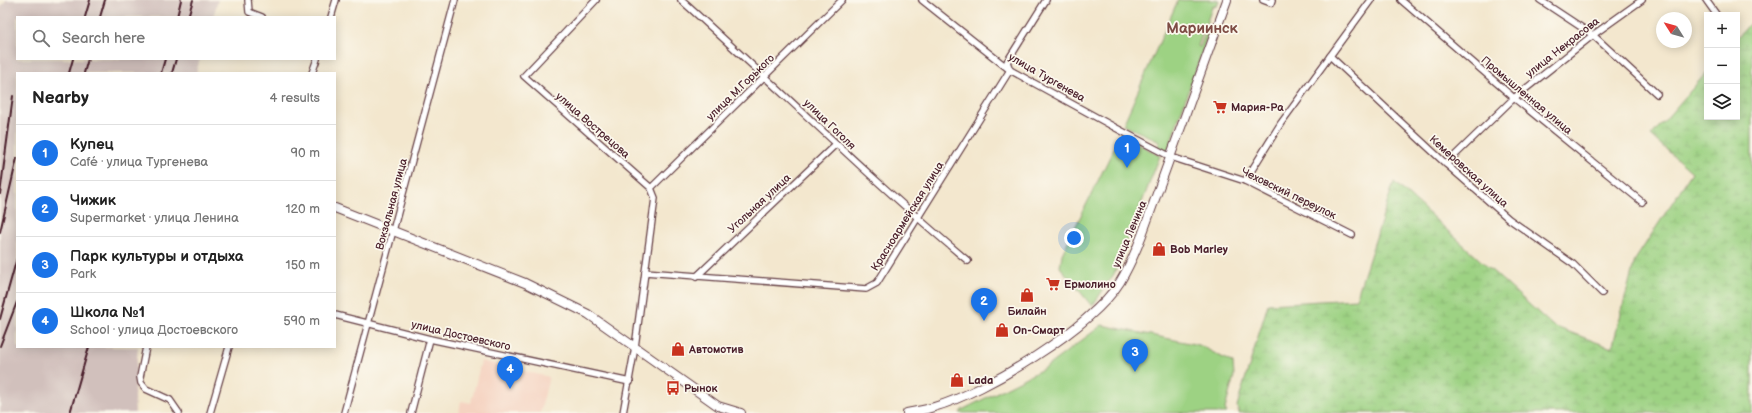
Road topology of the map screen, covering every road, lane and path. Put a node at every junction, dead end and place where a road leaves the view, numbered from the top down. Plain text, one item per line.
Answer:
1 (248, 0) edge
2 (336, 0) edge
3 (455, 0) edge
4 (596, 0) edge
5 (681, 0) edge
6 (842, 0) edge
7 (922, 0) edge
8 (1046, 0) edge
9 (1227, 0) edge
10 (1263, 0) edge
11 (1272, 0) edge
12 (1371, 0) edge
13 (1401, 0) edge
14 (1540, 0) edge
15 (1642, 0) edge
16 (1706, 0) edge
17 (1715, 12) edge
18 (259, 16) edge
19 (330, 16) edge
20 (1593, 35) junction
21 (1330, 56) junction
22 (317, 60) edge
23 (1010, 70) junction
24 (312, 72) edge
25 (765, 76) junction
26 (1657, 94) dead end
27 (1514, 98) junction
28 (836, 144) junction
29 (1171, 156) junction
30 (1446, 164) junction
31 (1245, 181) junction
32 (651, 188) junction
33 (1642, 202) dead end
34 (336, 208) edge
35 (918, 219) junction
36 (394, 232) junction
37 (1352, 235) dead end
38 (968, 261) dead end
39 (645, 272) junction
40 (696, 277) junction
41 (1602, 293) dead end
42 (336, 315) edge
43 (369, 322) junction
44 (430, 339) junction
45 (635, 347) junction
46 (146, 348) edge
47 (229, 348) edge
48 (630, 382) junction
49 (179, 413) edge
50 (210, 413) edge
51 (344, 413) edge
52 (411, 413) edge
53 (623, 413) edge
54 (741, 413) edge
55 (907, 413) edge

1 - 18 street
2 - 19 street
3 - 36 street, Вокзальная улица
4 - 32 street, улица Вострецова
5 - 25 street, улица Гоголя
6 - 25 street, улица М.Горького
7 - 23 street, улица Тургенева
8 - 23 street, Красноармейская улица
9 - 29 main road, улица Ленина
10 - 11 street
12 - 21 street
13 - 27 street, Промышленная улица
14 - 20 street
15 - 20 street, улица Некрасова
16 - 17 street
20 - 26 street
20 - 27 street, улица Некрасова
21 - 30 street, Кемеровская улица
21 - 31 street
22 - 24 street
23 - 29 street, улица Тургенева
23 - 35 street, Красноармейская улица
25 - 28 street, улица Гоголя
25 - 32 street, улица М.Горького
27 - 30 street, улица Некрасова
27 - 33 street, Промышленная улица
28 - 35 street, улица Гоголя
28 - 40 street, Угольная улица
29 - 31 street, Чеховский переулок
29 - 55 main road, улица Ленина
30 - 41 street, Кемеровская улица
31 - 37 street, Чеховский переулок
32 - 39 street
34 - 36 main road
35 - 38 street, улица Гоголя
35 - 40 street, Красноармейская улица
36 - 43 street, Вокзальная улица
36 - 45 main road
39 - 40 street, Красноармейская улица
39 - 45 street
42 - 43 street, улица Достоевского
43 - 44 street, улица Достоевского
43 - 51 street, Вокзальная улица
44 - 48 street, улица Достоевского
44 - 52 street
45 - 48 street
45 - 54 main road
46 - 49 street
47 - 50 street
48 - 53 street

